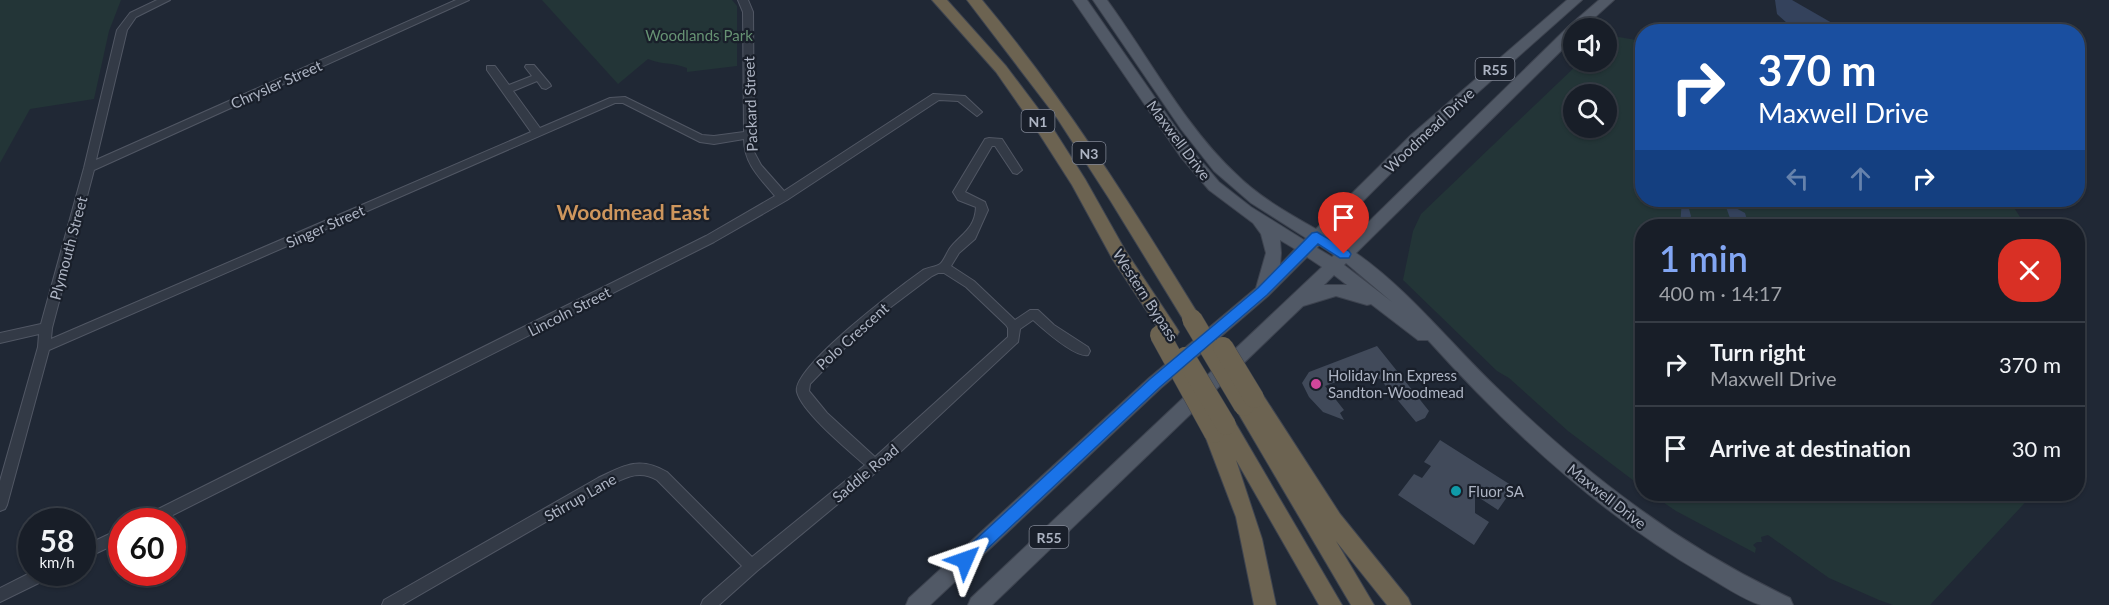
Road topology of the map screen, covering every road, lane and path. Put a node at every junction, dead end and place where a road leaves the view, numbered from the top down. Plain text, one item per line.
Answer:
1 (165, 0) edge
2 (464, 0) edge
3 (743, 0) edge
4 (939, 0) edge
5 (974, 0) edge
6 (1080, 0) edge
7 (1100, 0) edge
8 (1575, 0) edge
9 (1607, 0) edge
10 (1587, 18) edge
11 (1563, 40) edge
12 (530, 67) dead end
13 (491, 68) dead end
14 (538, 77) junction
15 (546, 86) dead end
16 (507, 90) junction
17 (977, 112) dead end
18 (538, 133) junction
19 (749, 135) junction
20 (89, 168) junction
21 (1017, 170) dead end
22 (783, 197) junction
23 (1246, 211) junction
24 (1317, 237) junction
25 (1304, 249) junction
26 (1338, 260) junction
27 (944, 268) junction
28 (1262, 292) junction
29 (1287, 311) junction
30 (1392, 311) junction
31 (46, 328) junction
32 (1014, 330) junction
33 (0, 338) edge
34 (44, 347) junction
35 (1084, 351) dead end
36 (1454, 357) junction
37 (1249, 402) junction
38 (1220, 429) junction
39 (874, 465) junction
40 (0, 505) edge
41 (173, 508) edge
42 (752, 566) junction
43 (18, 586) edge
44 (0, 595) edge
45 (982, 602) edge
46 (389, 605) edge
47 (708, 605) edge
48 (916, 605) edge
49 (1265, 605) edge
50 (1331, 605) edge
51 (1363, 605) edge
52 (1400, 605) edge
53 (1783, 605) edge

1 - 20 street, Plymouth Street
2 - 20 street, Chrysler Street
3 - 19 street, Packard Street
4 - 38 highway, Western Bypass / N1, bridge
5 - 37 highway, Western Bypass / N3, bridge
6 - 23 main road, Maxwell Drive
7 - 24 main road, Maxwell Drive
8 - 24 main road, Woodmead Drive / R55
9 - 10 main road, Woodmead Drive / R55
11 - 26 main road, Woodmead Drive / R55
12 - 14 street
13 - 16 street
14 - 15 street
14 - 16 street
16 - 18 street
17 - 22 street, Lincoln Street
18 - 19 street, Singer Street
18 - 34 street, Singer Street
19 - 22 street, Packard Street
20 - 31 street, Plymouth Street
21 - 27 street
22 - 41 street, Lincoln Street
23 - 25 main road, Maxwell Drive
23 - 28 main road
24 - 25 main road, Woodmead Drive / R55
24 - 26 main road, Maxwell Drive
25 - 26 main road, Maxwell Drive
25 - 28 main road, Woodmead Drive / R55
26 - 29 main road, Woodmead Drive / R55
26 - 30 main road, Maxwell Drive
26 - 36 main road, Maxwell Drive
27 - 32 street
27 - 39 street, Polo Crescent
28 - 48 main road, Woodmead Drive / R55
29 - 30 main road
29 - 45 main road, Woodmead Drive / R55
30 - 36 main road, Maxwell Drive
31 - 33 street
31 - 34 street, Plymouth Street
32 - 35 street
32 - 39 street, Saddle Road
34 - 40 street, Plymouth Street
36 - 53 main road, Maxwell Drive
37 - 51 highway, Western Bypass / N3
37 - 52 highway
38 - 49 highway
38 - 50 highway
39 - 42 street, Saddle Road
42 - 46 street, Stirrup Lane
42 - 47 street, Saddle Road
43 - 44 street

